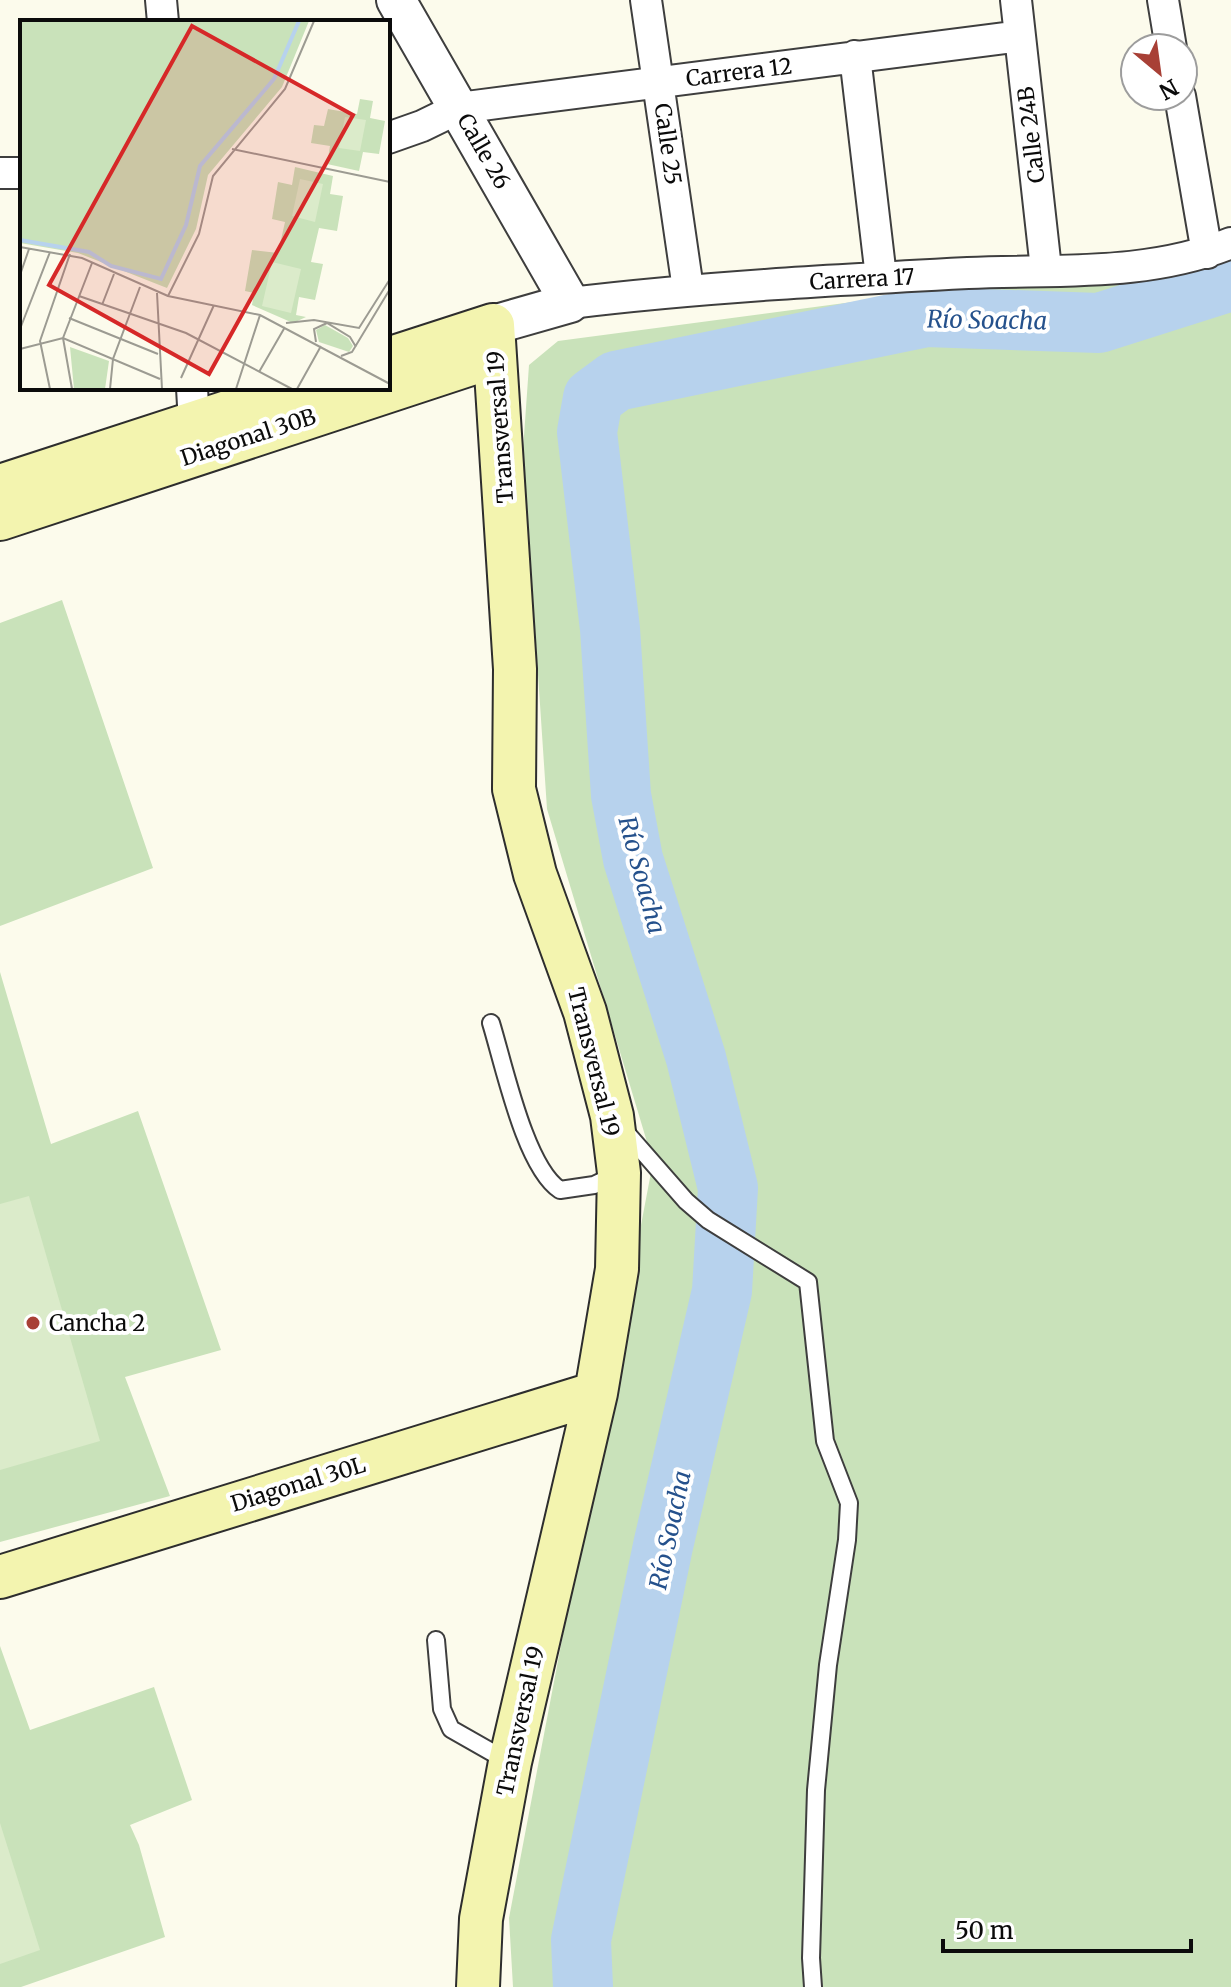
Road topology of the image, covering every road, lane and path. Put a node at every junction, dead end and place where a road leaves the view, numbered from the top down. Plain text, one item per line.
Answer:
1 (161, 0) edge
2 (396, 0) edge
3 (646, 0) edge
4 (1016, 0) edge
5 (1163, 0) edge
6 (163, 20) edge
7 (1168, 32) edge
8 (1020, 36) junction
9 (855, 56) junction
10 (660, 82) junction
11 (459, 108) junction
12 (1184, 112) edge
13 (390, 137) edge
14 (1219, 248) edge
15 (1046, 269) junction
16 (881, 277) junction
17 (688, 289) junction
18 (570, 303) junction
19 (494, 340) junction
20 (390, 359) edge
21 (390, 378) edge
22 (288, 390) edge
23 (356, 390) edge
24 (193, 405) edge
25 (0, 486) edge
26 (0, 519) edge
27 (491, 1023) dead end
28 (612, 1116) junction
29 (619, 1173) junction
30 (596, 1393) junction
31 (0, 1577) edge
32 (436, 1640) dead end
33 (510, 1762) junction
34 (478, 1987) edge
35 (813, 1987) edge

1 - 6 street
2 - 11 street, Calle 26
3 - 10 street, Calle 25
4 - 8 street, Calle 24B
5 - 7 street
8 - 9 street, Carrera 12
8 - 15 street, Calle 24B
9 - 10 street, Carrera 12
9 - 16 street
10 - 11 street, Carrera 12
10 - 17 street, Calle 25
11 - 13 street, Carrera 12
11 - 18 street, Calle 26
12 - 14 street
14 - 15 street, Carrera 17
15 - 16 street, Carrera 17
16 - 17 street, Carrera 17
17 - 18 street, Carrera 17
18 - 19 street, Carrera 17
19 - 20 main road
19 - 21 main road, Diagonal 30B
19 - 28 main road, Transversal 19
22 - 24 main road, Diagonal 30B
23 - 26 main road, Diagonal 30B
24 - 25 main road, Diagonal 30B
27 - 29 lane
28 - 29 main road, Transversal 19
28 - 35 lane
29 - 30 main road, Transversal 19
30 - 31 main road, Diagonal 30L
30 - 33 main road, Transversal 19
32 - 33 lane
33 - 34 main road, Transversal 19

